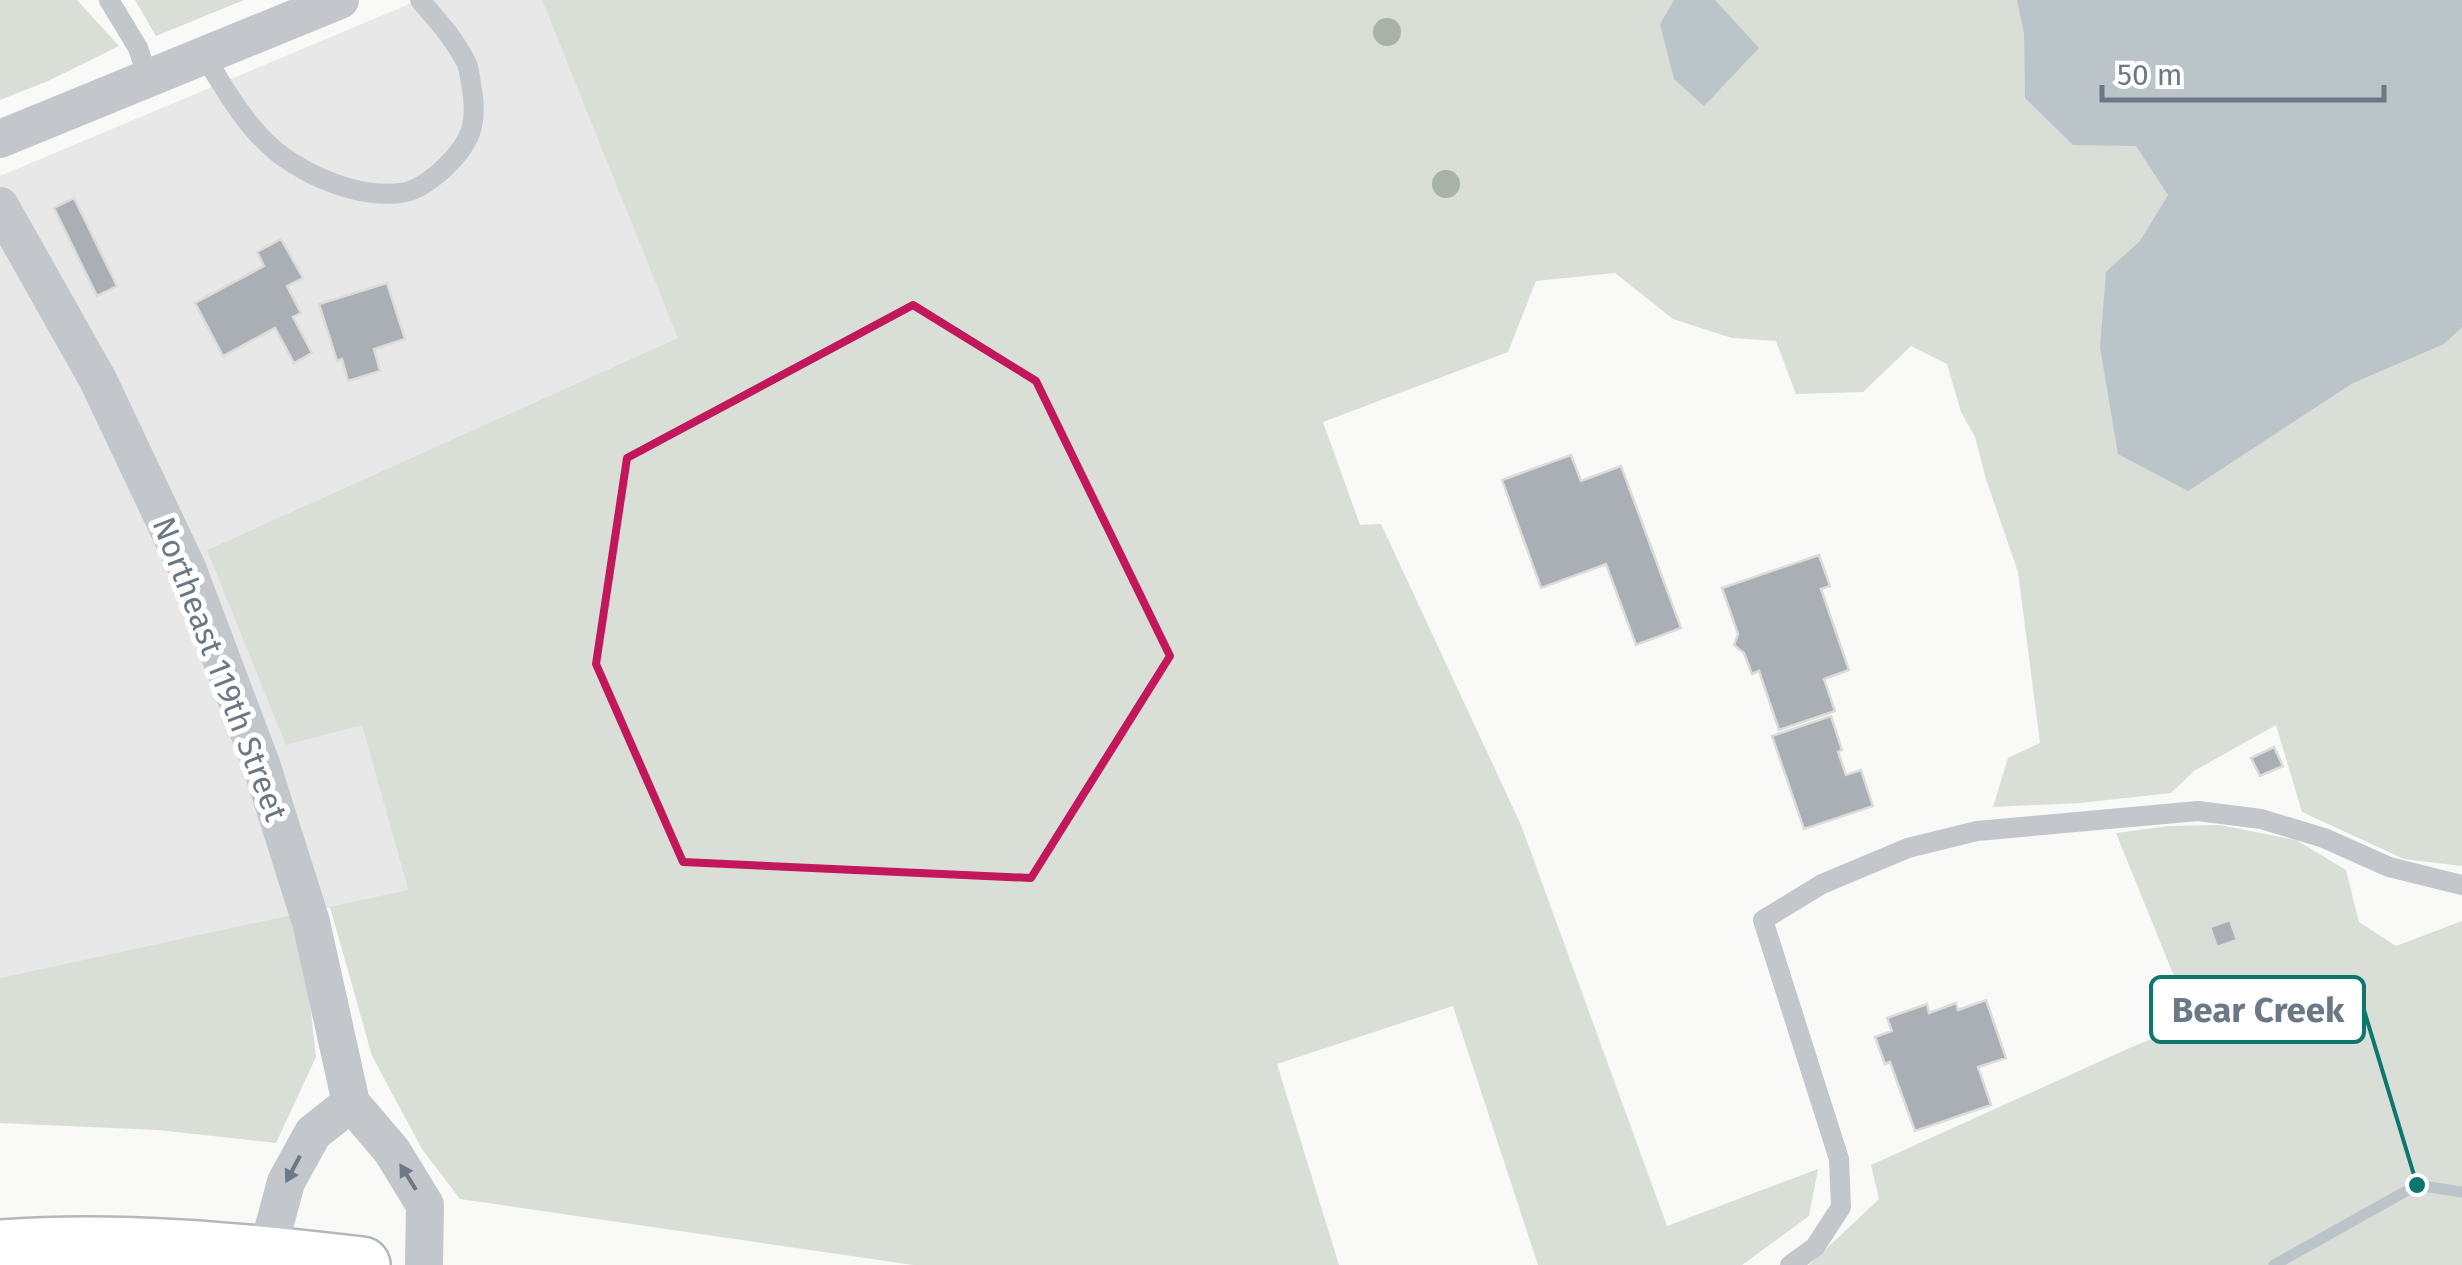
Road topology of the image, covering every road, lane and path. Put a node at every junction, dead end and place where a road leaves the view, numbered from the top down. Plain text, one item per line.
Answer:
1 (109, 0) edge
2 (340, 0) edge
3 (420, 0) edge
4 (204, 56) junction
5 (148, 78) junction
6 (0, 139) edge
7 (5, 225) edge
8 (2462, 884) edge
9 (351, 1103) junction
10 (0, 1248) edge
11 (267, 1254) junction
12 (362, 1265) edge
13 (424, 1265) edge
14 (1790, 1265) edge

1 - 5 lane
2 - 4 street
3 - 4 lane
4 - 5 street
5 - 6 street
7 - 9 street, Northeast 119th Street
8 - 14 lane
9 -> 11 street
13 -> 9 street, Northeast 119th Street
10 - 11 main road
11 - 12 main road

